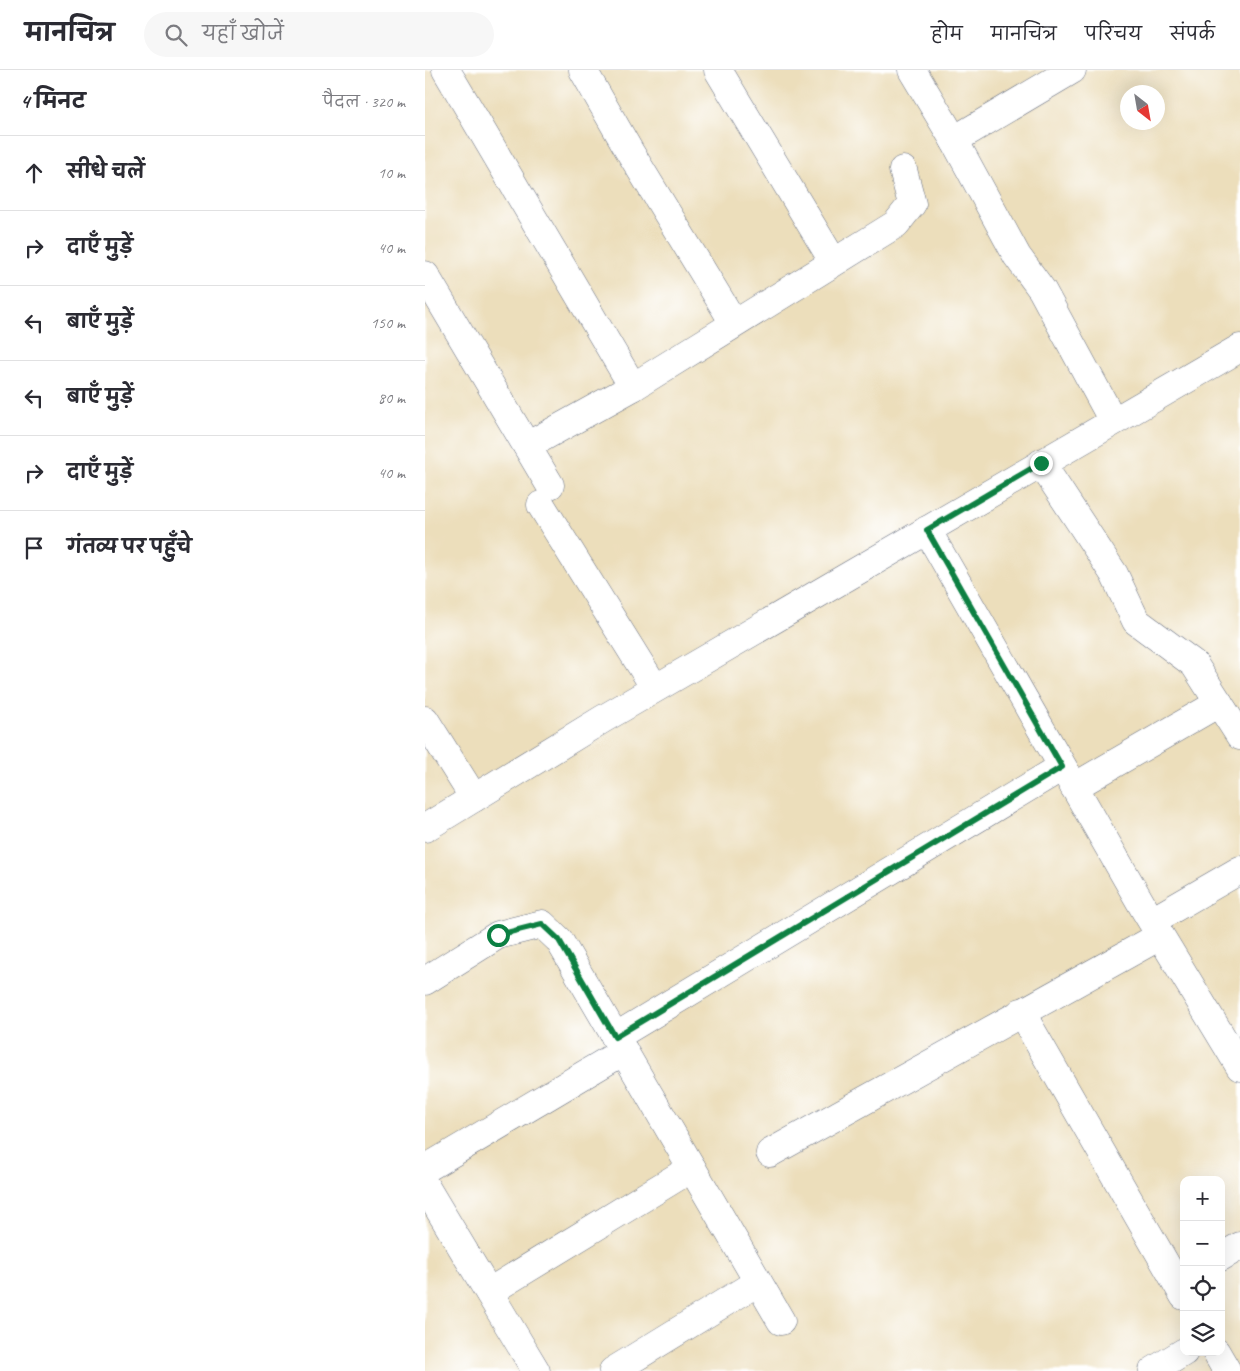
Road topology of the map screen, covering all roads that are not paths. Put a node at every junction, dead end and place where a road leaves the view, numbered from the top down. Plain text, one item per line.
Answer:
1 (447, 70) edge
2 (583, 70) edge
3 (718, 70) edge
4 (912, 70) edge
5 (1072, 70) edge
6 (954, 140) junction
7 (903, 170) dead end
8 (833, 262) junction
9 (425, 275) edge
10 (733, 323) junction
11 (1240, 348) edge
12 (633, 387) junction
13 (1113, 421) junction
14 (527, 446) junction
15 (1041, 463) junction
16 (927, 530) junction
17 (655, 688) junction
18 (1219, 703) junction
19 (425, 720) edge
20 (1240, 736) edge
21 (1068, 777) junction
22 (473, 798) junction
23 (425, 828) edge
24 (1240, 870) edge
25 (1156, 928) junction
26 (425, 981) edge
27 (1021, 1012) junction
28 (620, 1044) junction
29 (1240, 1067) edge
30 (770, 1153) dead end
31 (692, 1168) junction
32 (425, 1169) edge
33 (425, 1186) edge
34 (1240, 1246) edge
35 (1225, 1255) edge
36 (758, 1282) junction
37 (1180, 1283) edge
38 (489, 1292) junction
39 (781, 1321) dead end
40 (1180, 1354) edge
41 (1218, 1356) edge
42 (536, 1371) edge
43 (613, 1371) edge
44 (1153, 1371) edge
45 (1227, 1371) edge

1 - 12 street
2 - 10 street
3 - 8 street
4 - 6 street
5 - 6 street
6 - 13 street
7 - 8 street
8 - 10 street
9 - 14 street
10 - 12 street
11 - 13 street
12 - 14 street
13 - 15 street
14 - 17 street
15 - 16 street
15 - 18 street
16 - 17 street
16 - 21 street
17 - 22 street
18 - 20 street
18 - 21 street
19 - 22 street
21 - 25 street
21 - 28 street
22 - 23 street
24 - 25 street
25 - 27 street
25 - 29 street
26 - 28 street
27 - 30 street
27 - 37 street
28 - 31 street
28 - 32 street
31 - 36 street
31 - 38 street
33 - 38 street
34 - 35 street
36 - 39 street
36 - 43 street
38 - 42 street
40 - 44 street
41 - 45 street

